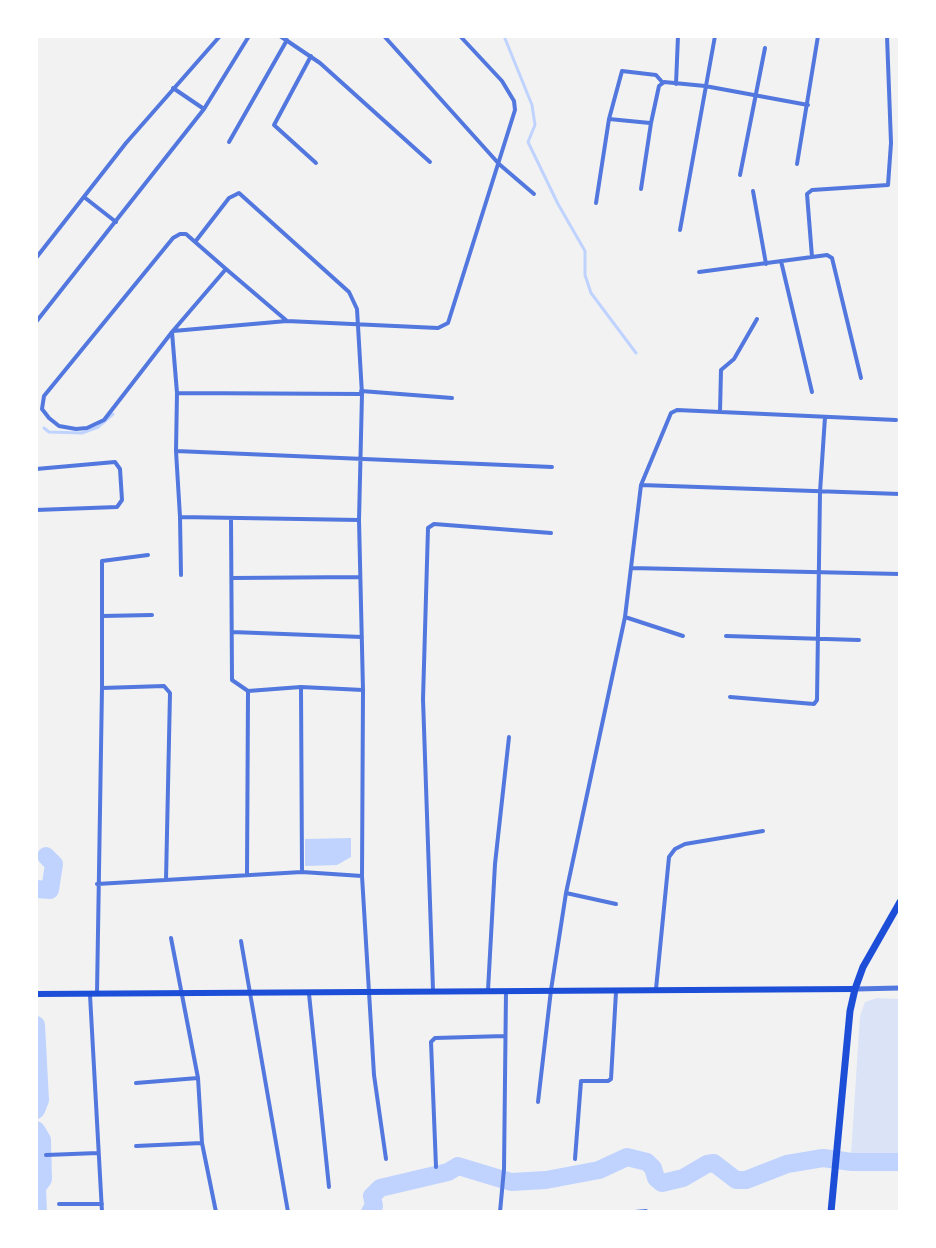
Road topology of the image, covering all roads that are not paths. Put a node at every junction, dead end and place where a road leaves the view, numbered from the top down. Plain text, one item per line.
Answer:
1 (220, 36) edge
2 (249, 36) edge
3 (280, 36) edge
4 (384, 36) edge
5 (460, 36) edge
6 (678, 36) edge
7 (715, 36) edge
8 (818, 36) edge
9 (887, 36) edge
10 (287, 40) junction
11 (765, 48) dead end
12 (311, 56) junction
13 (663, 83) junction
14 (676, 84) junction
15 (705, 86) junction
16 (173, 88) junction
17 (756, 96) junction
18 (808, 105) junction
19 (204, 109) junction
20 (609, 119) junction
21 (651, 123) junction
22 (229, 142) dead end
23 (430, 162) dead end
24 (316, 163) dead end
25 (499, 164) junction
26 (797, 164) dead end
27 (740, 175) dead end
28 (641, 189) dead end
29 (753, 191) dead end
30 (534, 194) dead end
31 (84, 197) junction
32 (596, 203) dead end
33 (116, 222) junction
34 (680, 230) dead end
35 (195, 242) junction
36 (812, 257) junction
37 (36, 258) edge
38 (781, 261) junction
39 (766, 264) junction
40 (226, 269) junction
41 (699, 272) dead end
42 (757, 319) dead end
43 (287, 321) junction
44 (36, 322) edge
45 (359, 326) junction
46 (173, 331) junction
47 (861, 378) dead end
48 (812, 392) dead end
49 (177, 393) junction
50 (362, 393) junction
51 (452, 398) dead end
52 (720, 412) junction
53 (825, 417) junction
54 (896, 420) dead end
55 (176, 451) junction
56 (361, 457) junction
57 (552, 467) dead end
58 (36, 469) edge
59 (641, 485) junction
60 (820, 492) junction
61 (900, 494) edge
62 (36, 510) edge
63 (180, 517) junction
64 (231, 518) junction
65 (359, 520) junction
66 (551, 533) dead end
67 (148, 555) dead end
68 (631, 568) junction
69 (819, 572) junction
70 (900, 574) edge
71 (181, 575) dead end
72 (360, 577) junction
73 (233, 578) junction
74 (152, 615) dead end
75 (102, 616) junction
76 (625, 617) junction
77 (232, 632) junction
78 (683, 636) dead end
79 (726, 636) dead end
80 (362, 637) junction
81 (818, 640) junction
82 (859, 640) dead end
83 (301, 687) junction
84 (102, 688) junction
85 (363, 690) junction
86 (248, 691) junction
87 (730, 697) dead end
88 (509, 737) dead end
89 (763, 831) dead end
90 (302, 872) junction
91 (247, 875) junction
92 (362, 876) junction
93 (166, 880) junction
94 (97, 884) junction
95 (566, 893) junction
96 (900, 902) edge
97 (616, 904) dead end
98 (171, 938) dead end
99 (241, 941) dead end
100 (900, 988) edge
101 (616, 989) junction
102 (656, 989) junction
103 (855, 989) junction
104 (433, 990) junction
105 (488, 990) junction
106 (506, 990) junction
107 (551, 990) junction
108 (250, 991) junction
109 (309, 991) junction
110 (368, 991) junction
111 (94, 993) junction
112 (181, 993) junction
113 (39, 994) edge
114 (505, 1036) junction
115 (198, 1078) junction
116 (136, 1083) dead end
117 (538, 1102) dead end
118 (202, 1143) junction
119 (136, 1146) dead end
120 (98, 1153) junction
121 (46, 1155) dead end
122 (386, 1159) dead end
123 (575, 1159) dead end
124 (436, 1167) dead end
125 (329, 1187) dead end
126 (59, 1204) dead end
127 (102, 1204) junction
128 (646, 1211) edge
129 (102, 1212) edge
130 (216, 1212) edge
131 (288, 1212) edge
132 (500, 1212) edge
133 (635, 1212) edge
134 (831, 1212) edge

1 - 16 street
2 - 19 street
3 - 10 street
4 - 25 street
5 - 25 street
6 - 14 street
7 - 15 street
8 - 18 street
9 - 36 street
10 - 12 street
10 - 22 street
11 - 17 street
12 - 23 street
12 - 24 street
13 - 14 street
13 - 20 street
13 - 21 street
14 - 15 street
15 - 17 street
15 - 34 street
16 - 19 street
16 - 31 street
17 - 18 street
17 - 27 street
18 - 26 street
19 - 33 street
20 - 21 street
20 - 32 street
21 - 28 street
25 - 30 street
25 - 45 street
29 - 39 street
31 - 33 street
31 - 37 street
33 - 44 street
35 - 40 street
35 - 45 street
35 - 46 street
36 - 38 street
36 - 47 street
38 - 39 street
38 - 48 street
39 - 41 street
40 - 43 street
40 - 46 street
42 - 52 street
43 - 45 street
43 - 46 street
45 - 50 street
46 - 49 street
49 - 50 street
49 - 55 street
50 - 51 street
50 - 56 street
52 - 53 street
52 - 59 street
53 - 54 street
53 - 60 street
55 - 56 street
55 - 63 street
56 - 57 street
56 - 65 street
58 - 62 street
59 - 60 street
59 - 68 street
60 - 61 street
60 - 69 street
63 - 64 street
63 - 71 street
64 - 65 street
64 - 73 street
65 - 72 street
66 - 104 street
67 - 75 street
68 - 69 street
68 - 76 street
69 - 70 street
69 - 81 street
72 - 73 street
72 - 80 street
73 - 77 street
74 - 75 street
75 - 84 street
76 - 78 street
76 - 95 street
77 - 80 street
77 - 86 street
79 - 81 street
80 - 85 street
81 - 82 street
81 - 87 street
83 - 85 street
83 - 86 street
83 - 90 street
84 - 93 street
84 - 94 street
85 - 92 street
86 - 91 street
88 - 105 street
89 - 102 street
90 - 91 street
90 - 92 street
91 - 93 street
92 - 110 street
93 - 94 street
94 - 111 street
95 - 97 street
95 - 107 street
96 - 103 main road
98 - 112 street
99 - 108 street
100 - 103 street
101 - 102 main road
101 - 107 main road
101 - 123 street
102 - 103 main road
103 - 134 main road
104 - 105 main road
104 - 110 main road
105 - 106 main road
106 - 107 main road
106 - 114 street
107 - 117 street
108 - 109 main road
108 - 112 main road
108 - 131 street
109 - 110 main road
109 - 125 street
110 - 122 street
111 - 112 main road
111 - 113 main road
111 - 120 street
112 - 115 street
114 - 124 street
114 - 132 street
115 - 116 street
115 - 118 street
118 - 119 street
118 - 130 street
120 - 121 street
120 - 127 street
126 - 127 street
127 - 129 street
128 - 133 street

